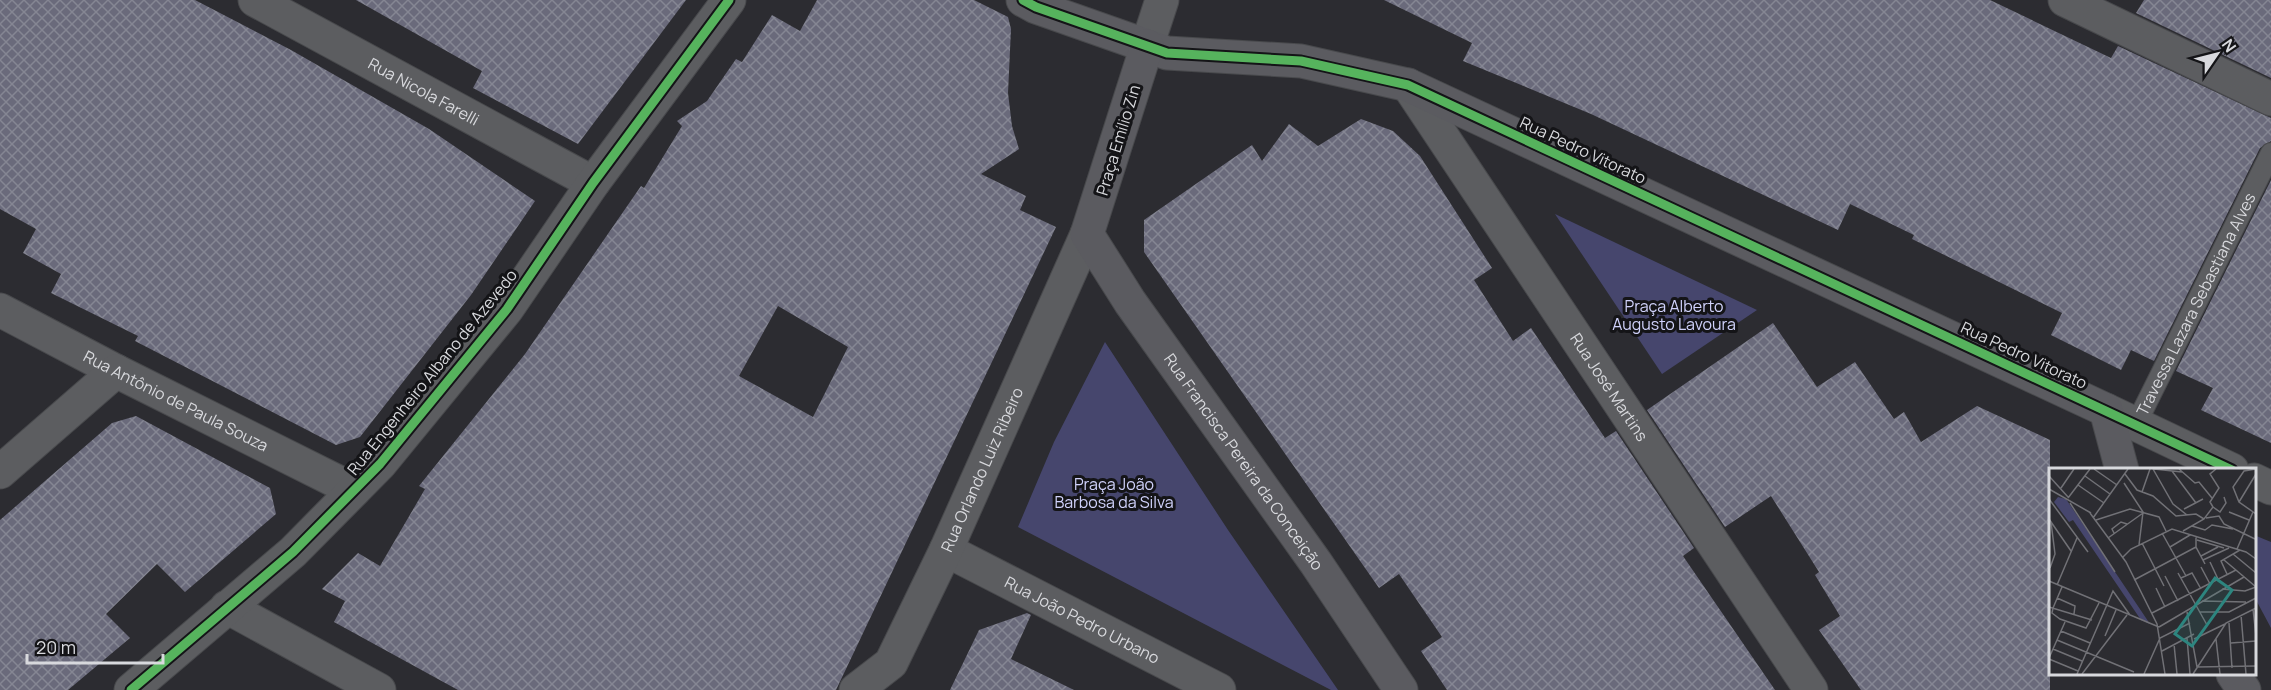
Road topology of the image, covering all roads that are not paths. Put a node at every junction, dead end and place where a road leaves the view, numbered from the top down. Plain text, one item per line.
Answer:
1 (255, 0) edge
2 (729, 0) edge
3 (1023, 0) edge
4 (1162, 0) edge
5 (2065, 0) edge
6 (1147, 46) junction
7 (1408, 85) junction
8 (2271, 99) edge
9 (2271, 153) edge
10 (593, 183) junction
11 (1087, 234) junction
12 (0, 309) edge
13 (116, 371) junction
14 (2106, 410) junction
15 (2136, 424) junction
16 (2121, 468) edge
17 (2228, 468) edge
18 (0, 472) edge
19 (2256, 481) edge
20 (2271, 488) edge
21 (354, 490) junction
22 (946, 550) junction
23 (226, 607) junction
24 (2234, 675) edge
25 (131, 690) edge
26 (379, 690) edge
27 (856, 690) edge
28 (1219, 690) edge
29 (1401, 690) edge
30 (1811, 690) edge
31 (2244, 690) edge

1 - 10 street, Rua Nicola Farelli
2 - 10 street, Rua Engenheiro Albano de Azevedo
3 - 6 street, Rua Pedro Vitorato
4 - 6 street
5 - 8 street
6 - 7 street, Rua Pedro Vitorato
6 - 11 street, Praça Emílio Zin
7 - 14 street, Rua Pedro Vitorato
7 - 30 street, Rua José Martins
9 - 15 lane, Travessa Lazara Sebastiana Alves
10 - 21 street, Rua Engenheiro Albano de Azevedo
11 - 22 street, Rua Orlando Luiz Ribeiro
11 - 29 street, Rua Francisca Pereira da Conceição
12 - 13 street, Rua Antônio de Paula Souza
13 - 18 street
13 - 21 street, Rua Antônio de Paula Souza
14 - 15 street
14 - 16 street
15 - 17 street
19 - 20 street
21 - 23 street, Rua Engenheiro Albano de Azevedo
22 - 27 street, Rua Orlando Luiz Ribeiro
22 - 28 street, Rua João Pedro Urbano
23 - 25 street, Rua Engenheiro Albano de Azevedo
23 - 26 street
24 - 31 street

